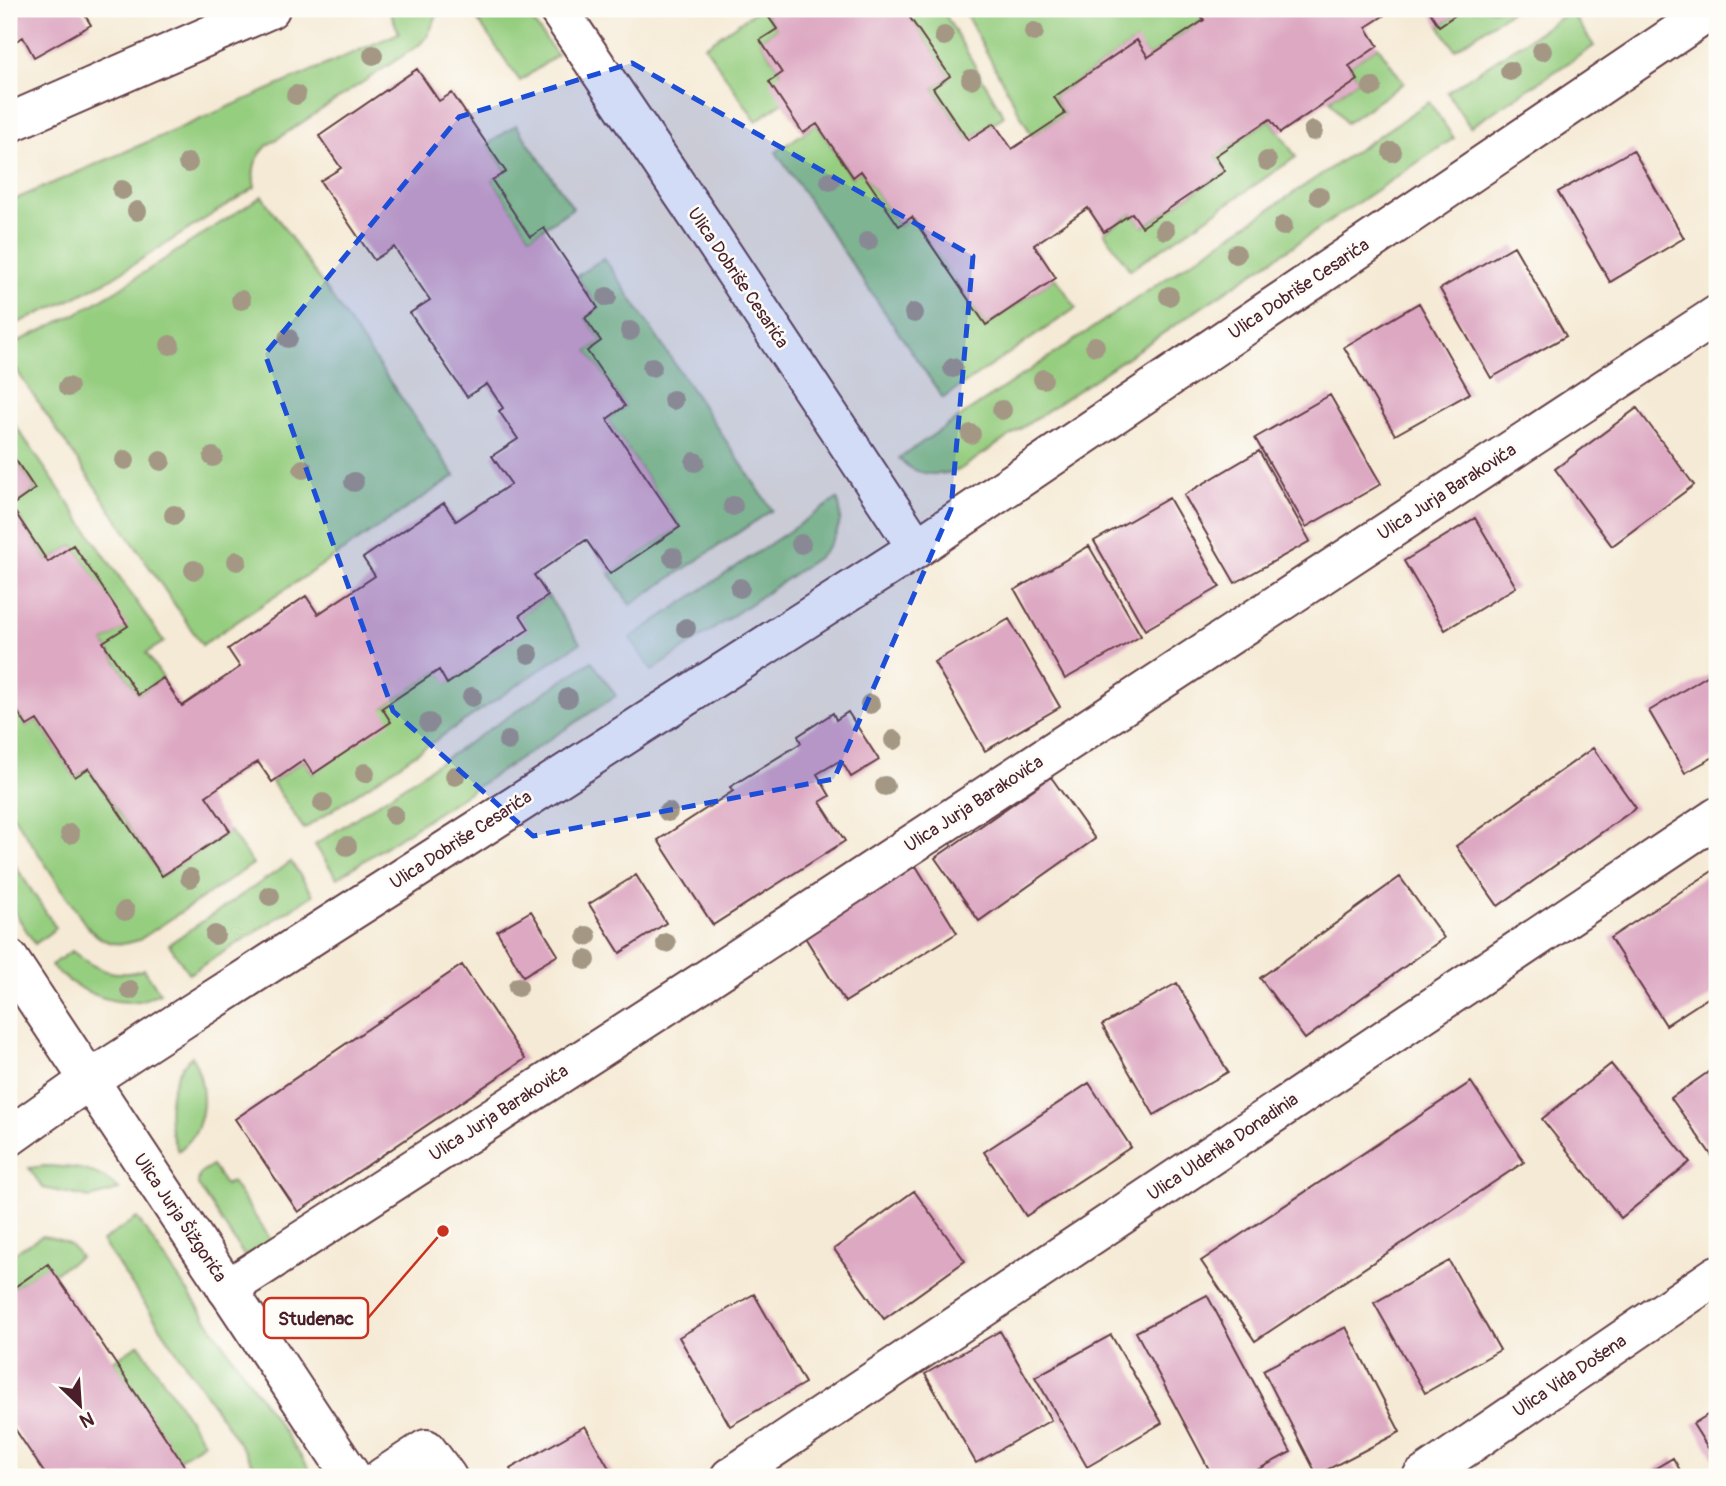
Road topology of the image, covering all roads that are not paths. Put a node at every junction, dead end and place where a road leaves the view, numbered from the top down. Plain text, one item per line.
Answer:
1 (270, 9) edge
2 (558, 9) edge
3 (1713, 9) edge
4 (1673, 20) edge
5 (9, 124) edge
6 (1717, 314) edge
7 (917, 548) junction
8 (1717, 817) edge
9 (9, 959) edge
10 (89, 1080) junction
11 (9, 1137) edge
12 (1717, 1275) edge
13 (227, 1289) junction
14 (352, 1477) edge
15 (383, 1477) edge
16 (447, 1477) edge
17 (730, 1477) edge
18 (1422, 1477) edge

1 - 5 street
2 - 7 street, Ulica Dobriše Cesarića
3 - 4 street, Ulica Dobriše Cesarića
4 - 7 street, Ulica Dobriše Cesarića
6 - 13 street, Ulica Jurja Barakovića
7 - 10 street, Ulica Dobriše Cesarića
8 - 17 street, Ulica Ulderika Donadinia
9 - 10 street, Ulica Jurja Šižgorića
10 - 11 street, Ulica Dobriše Cesarića
10 - 13 street, Ulica Jurja Šižgorića
12 - 18 street, Ulica Vida Došena
13 - 14 street, Ulica Jurja Šižgorića
15 - 16 street

